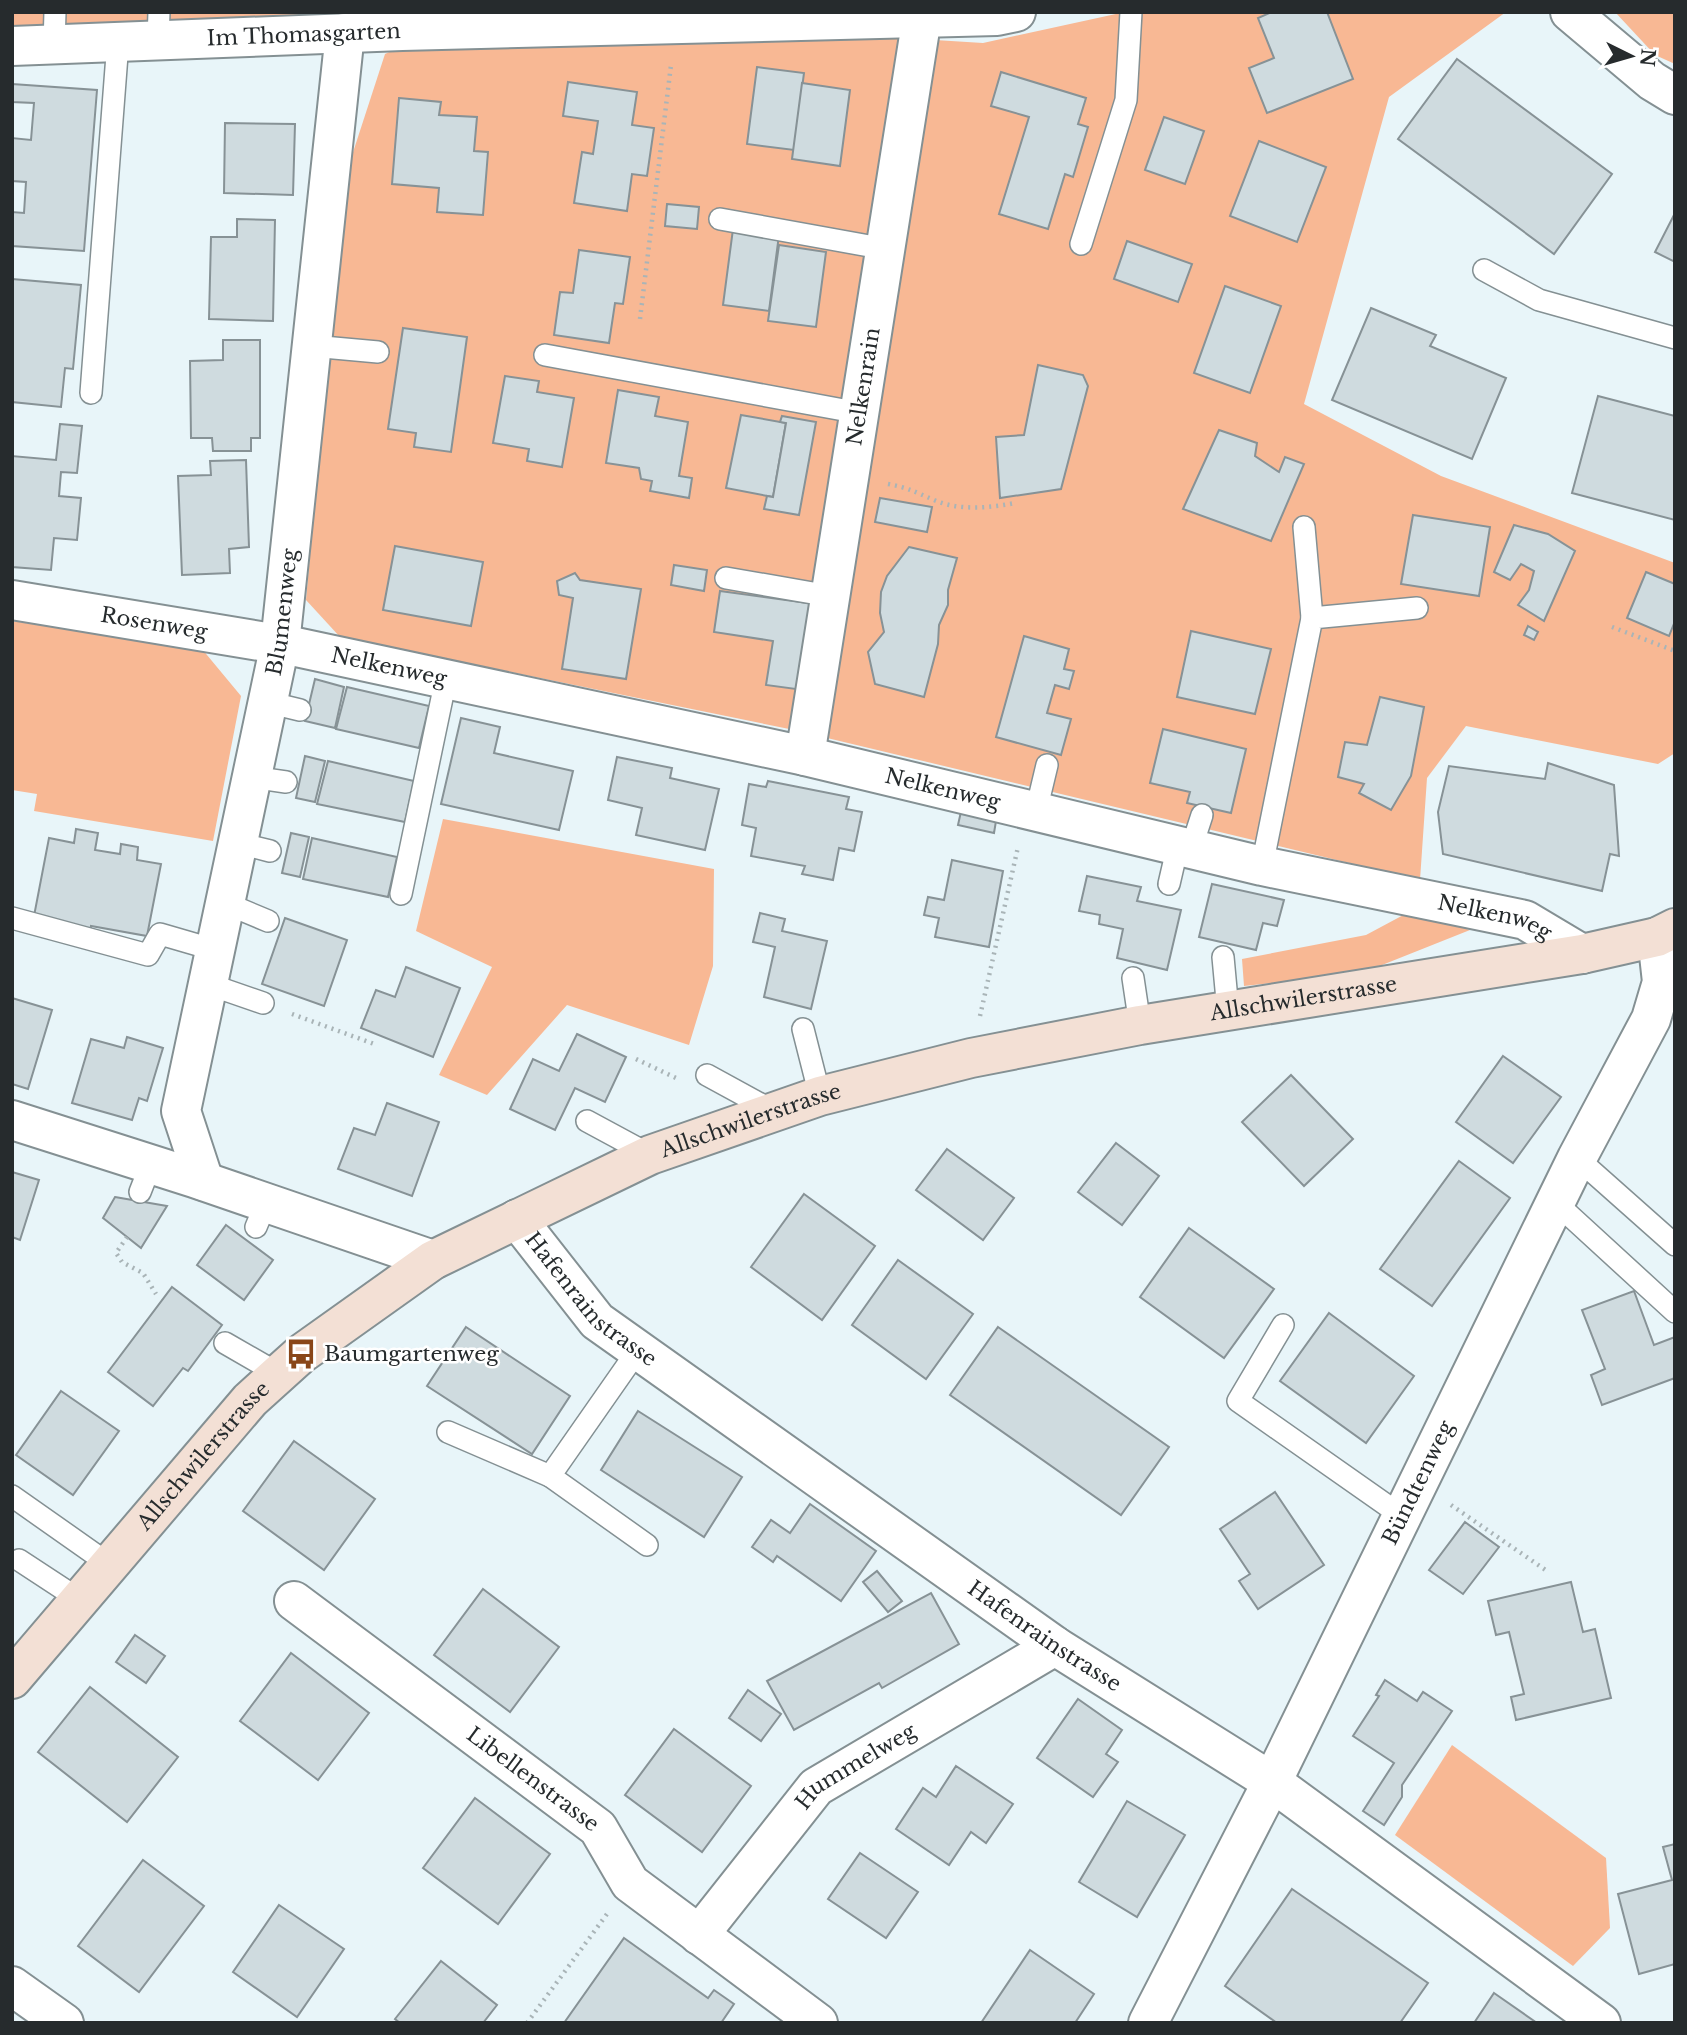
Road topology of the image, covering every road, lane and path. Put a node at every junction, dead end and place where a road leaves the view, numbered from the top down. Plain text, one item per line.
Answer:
1 (1131, 12) edge
2 (1570, 12) edge
3 (992, 13) edge
4 (820, 16) edge
5 (922, 17) junction
6 (676, 18) edge
7 (600, 19) edge
8 (393, 22) edge
9 (159, 26) edge
10 (54, 28) edge
11 (345, 33) junction
12 (118, 42) junction
13 (12, 46) edge
14 (1675, 95) edge
15 (720, 219) dead end
16 (1081, 244) dead end
17 (886, 249) junction
18 (1484, 270) dead end
19 (640, 319) dead end
20 (1675, 338) edge
21 (312, 346) junction
22 (378, 352) dead end
23 (545, 355) dead end
24 (91, 393) dead end
25 (860, 413) junction
26 (850, 478) junction
27 (1015, 503) dead end
28 (1304, 527) dead end
29 (726, 578) dead end
30 (830, 596) junction
31 (12, 600) edge
32 (1417, 608) dead end
33 (1312, 618) junction
34 (1612, 627) dead end
35 (288, 645) junction
36 (1675, 651) edge
37 (446, 679) junction
38 (805, 756) junction
39 (1047, 765) dead end
40 (1031, 810) junction
41 (1190, 836) junction
42 (1262, 866) junction
43 (1169, 884) dead end
44 (401, 894) dead end
45 (225, 903) junction
46 (12, 918) edge
47 (268, 921) dead end
48 (1666, 932) edge
49 (1582, 954) junction
50 (1223, 957) dead end
51 (212, 967) junction
52 (991, 968) dead end
53 (1133, 978) dead end
54 (263, 1003) joint
55 (1228, 1011) junction
56 (1140, 1025) junction
57 (803, 1028) dead end
58 (377, 1045) dead end
59 (636, 1059) dead end
60 (707, 1074) joint
61 (820, 1096) junction
62 (773, 1111) junction
63 (12, 1120) edge
64 (587, 1121) dead end
65 (650, 1154) junction
66 (1577, 1158) junction
67 (204, 1181) junction
68 (1555, 1202) junction
69 (517, 1219) junction
70 (127, 1237) dead end
71 (1675, 1245) edge
72 (433, 1260) junction
73 (156, 1294) dead end
74 (1675, 1312) edge
75 (1283, 1325) dead end
76 (225, 1343) dead end
77 (638, 1350) junction
78 (279, 1374) junction
79 (448, 1432) dead end
80 (550, 1476) junction
81 (12, 1496) edge
82 (1410, 1499) junction
83 (647, 1545) dead end
84 (19, 1560) dead end
85 (110, 1565) junction
86 (1547, 1571) dead end
87 (79, 1600) junction
88 (294, 1601) dead end
89 (1055, 1646) junction
90 (12, 1679) edge
91 (1272, 1782) junction
92 (630, 1883) junction
93 (699, 1935) junction
94 (12, 1986) edge
95 (64, 2023) edge
96 (527, 2023) edge
97 (818, 2023) edge
98 (1148, 2023) edge
99 (1601, 2023) edge

1 - 16 lane
2 - 14 street
3 - 5 street, Im Thomasgarten
4 - 5 street, Im Thomasgarten
4 - 6 street, Im Thomasgarten
5 - 17 street, Nelkenrain
6 - 7 street, Im Thomasgarten
6 - 19 path
7 - 8 street, Im Thomasgarten
8 - 11 street, Im Thomasgarten
9 - 11 street, Im Thomasgarten
9 - 12 street, Im Thomasgarten
10 - 12 street, Im Thomasgarten
10 - 13 street, Im Thomasgarten
11 - 21 street, Blumenweg
12 - 24 lane
15 - 17 lane
17 - 25 street, Nelkenrain
18 - 20 lane
21 - 22 lane
21 - 35 street, Blumenweg
23 - 25 lane
25 - 26 street, Nelkenrain
26 - 27 path
26 - 30 street, Nelkenrain
28 - 33 lane
29 - 30 lane
30 - 38 street, Nelkenrain
31 - 35 street, Rosenweg
32 - 33 lane
33 - 42 lane
34 - 36 path
35 - 37 street, Nelkenweg
35 - 45 street, Blumenweg
37 - 38 street, Nelkenweg
37 - 44 lane
38 - 40 street, Nelkenweg
39 - 40 lane
40 - 41 street, Nelkenweg
40 - 52 path
41 - 42 street, Nelkenweg
41 - 43 lane
42 - 49 street, Nelkenweg
45 - 47 lane
45 - 51 street, Blumenweg
46 - 51 lane
48 - 49 street, Allschwilerstrasse
48 - 66 street, Bündtenweg
49 - 55 street, Allschwilerstrasse
50 - 55 lane
51 - 54 lane
51 - 67 street, Blumenweg
53 - 56 lane
54 - 58 path
55 - 56 street, Allschwilerstrasse
56 - 61 street, Allschwilerstrasse
57 - 61 lane
59 - 60 path
60 - 62 lane
61 - 62 street, Allschwilerstrasse
62 - 65 street, Allschwilerstrasse
63 - 67 street
64 - 65 lane
65 - 69 street, Allschwilerstrasse
66 - 68 street, Bündtenweg
66 - 71 lane
67 - 72 street
68 - 74 lane
68 - 82 street, Bündtenweg
69 - 72 street, Allschwilerstrasse
69 - 77 street, Hafenrainstrasse
70 - 73 path
72 - 78 street, Allschwilerstrasse
75 - 82 lane
76 - 78 lane
77 - 80 lane
77 - 89 street, Hafenrainstrasse
78 - 85 street, Allschwilerstrasse
79 - 80 lane
80 - 83 lane
81 - 85 lane
82 - 86 path
82 - 91 street, Bündtenweg
84 - 87 lane
85 - 87 street, Allschwilerstrasse
87 - 90 street, Allschwilerstrasse
88 - 92 street, Libellenstrasse
89 - 91 street, Hafenrainstrasse
89 - 93 street, Hummelweg
91 - 98 street, Bündtenweg
91 - 99 street, Hafenrainstrasse
92 - 93 street, Libellenstrasse
92 - 96 path
93 - 97 street, Libellenstrasse
94 - 95 street

